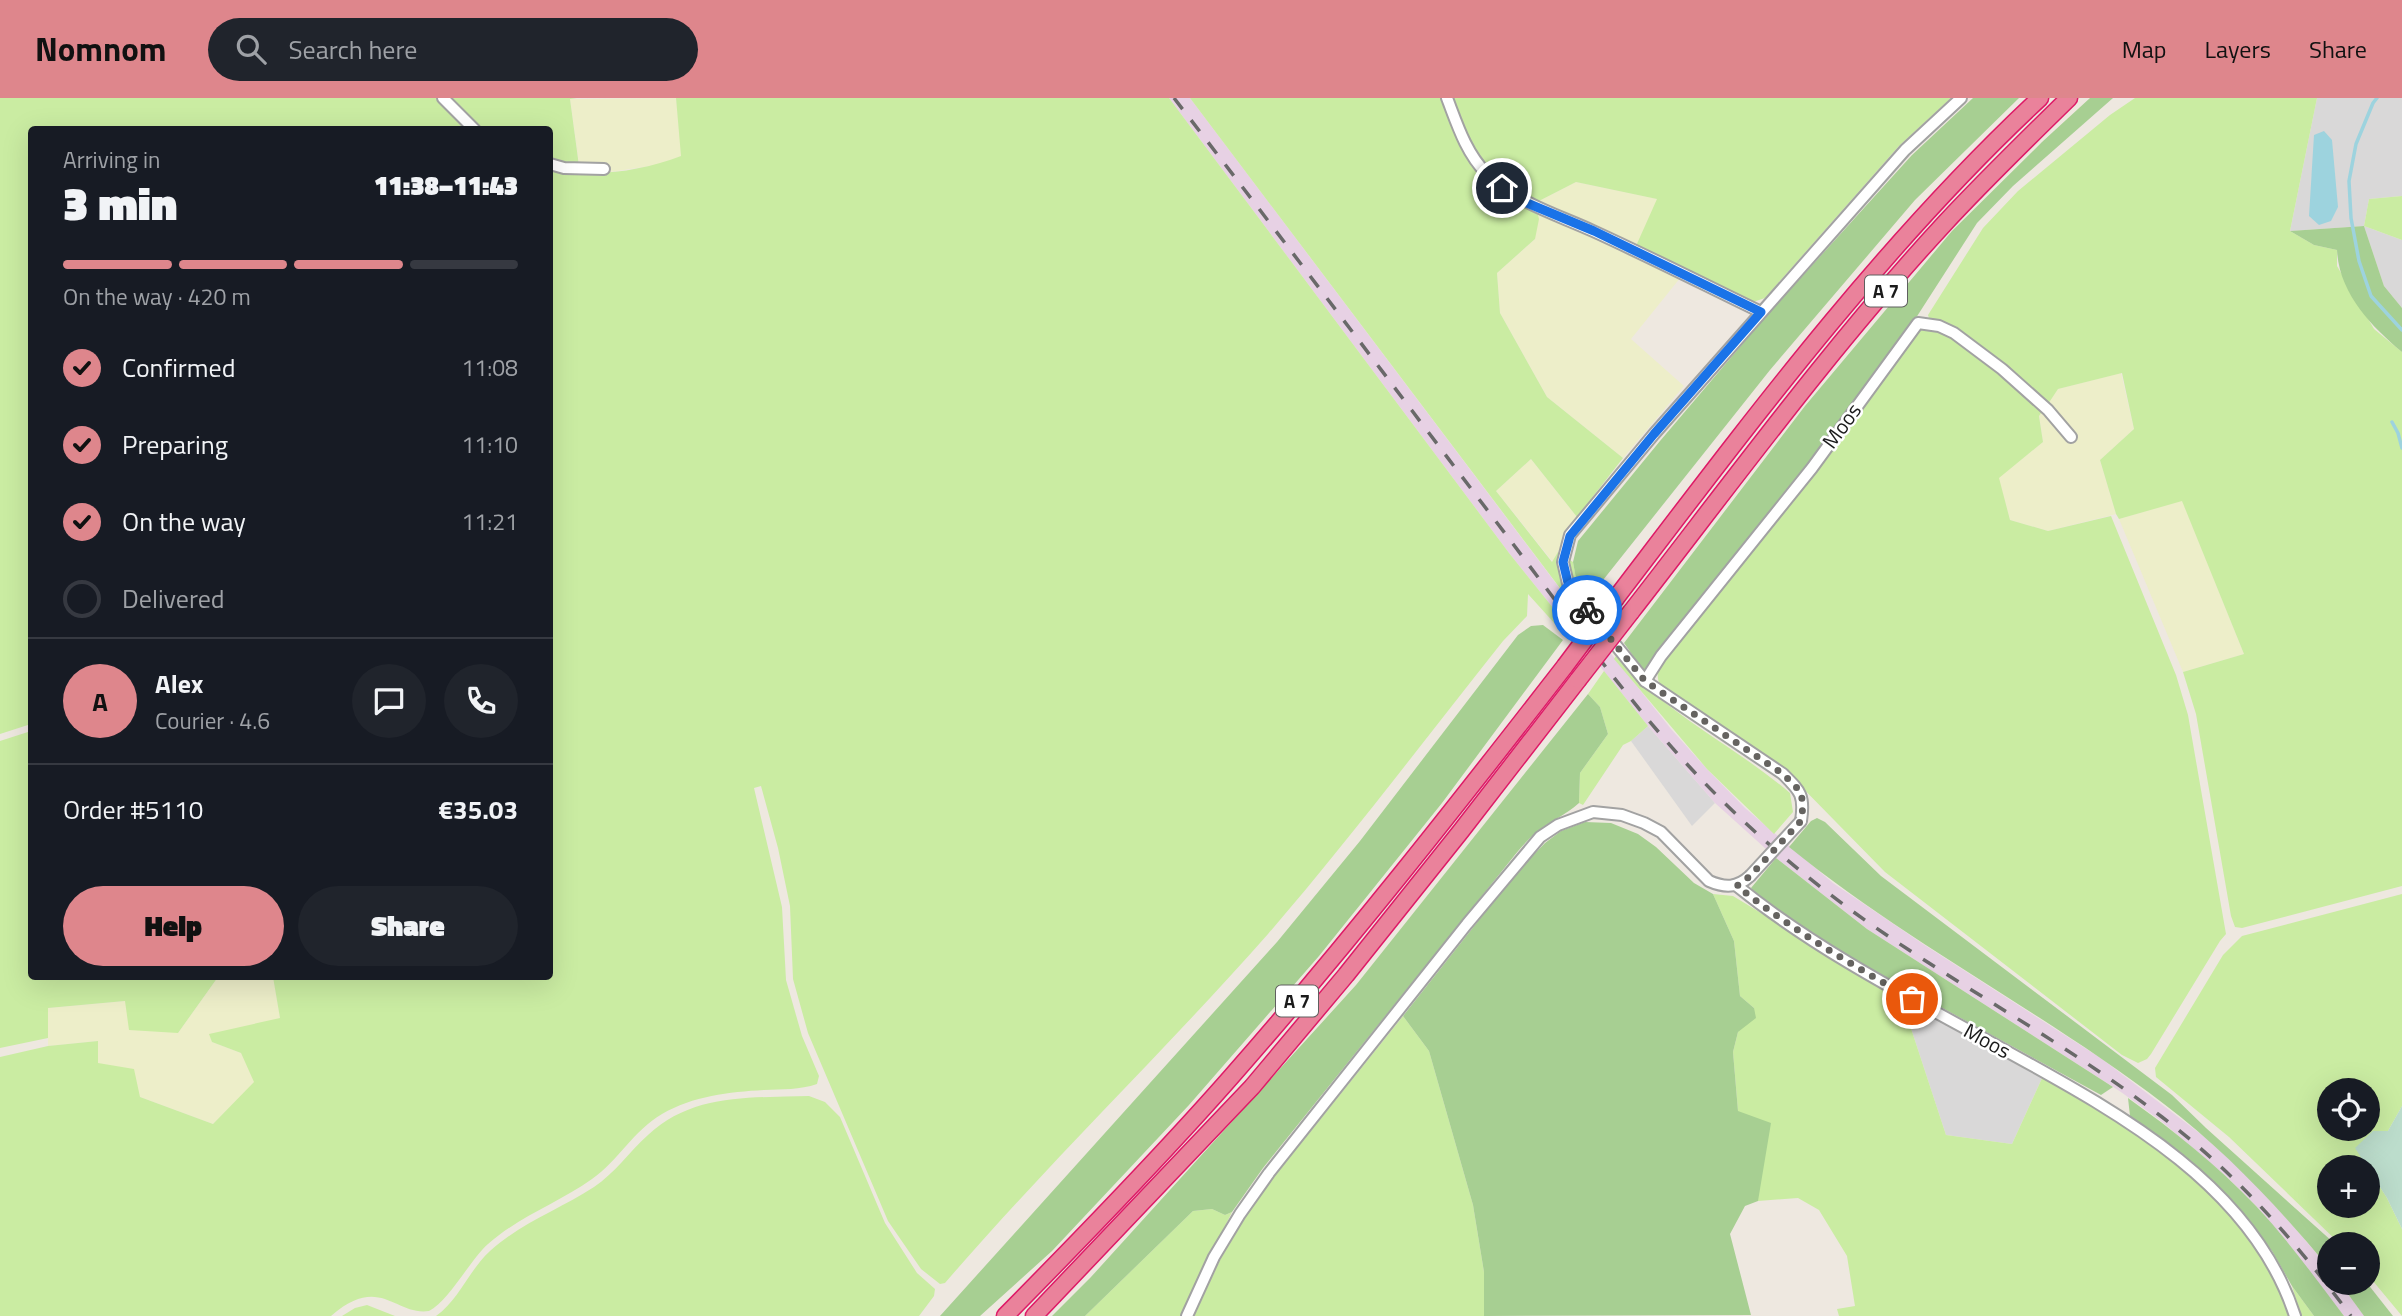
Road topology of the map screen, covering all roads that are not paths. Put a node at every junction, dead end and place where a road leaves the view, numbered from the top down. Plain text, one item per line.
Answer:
1 (443, 98) edge
2 (1447, 98) edge
3 (1961, 98) edge
4 (2040, 98) edge
5 (2069, 98) edge
6 (471, 126) edge
7 (553, 165) edge
8 (604, 169) dead end
9 (1761, 312) junction
10 (2071, 437) dead end
11 (1645, 681) junction
12 (1737, 886) junction
13 (1005, 1316) edge
14 (1034, 1316) edge
15 (1187, 1316) edge
16 (2295, 1316) edge

1 - 6 street
2 - 9 street
3 - 9 street
4 - 13 highway, A 7, bridge
5 - 14 highway, A 7, bridge
7 - 8 street
9 - 11 street
10 - 11 street, Moos
11 - 12 street, bridge
12 - 15 street
12 - 16 street, Moos

